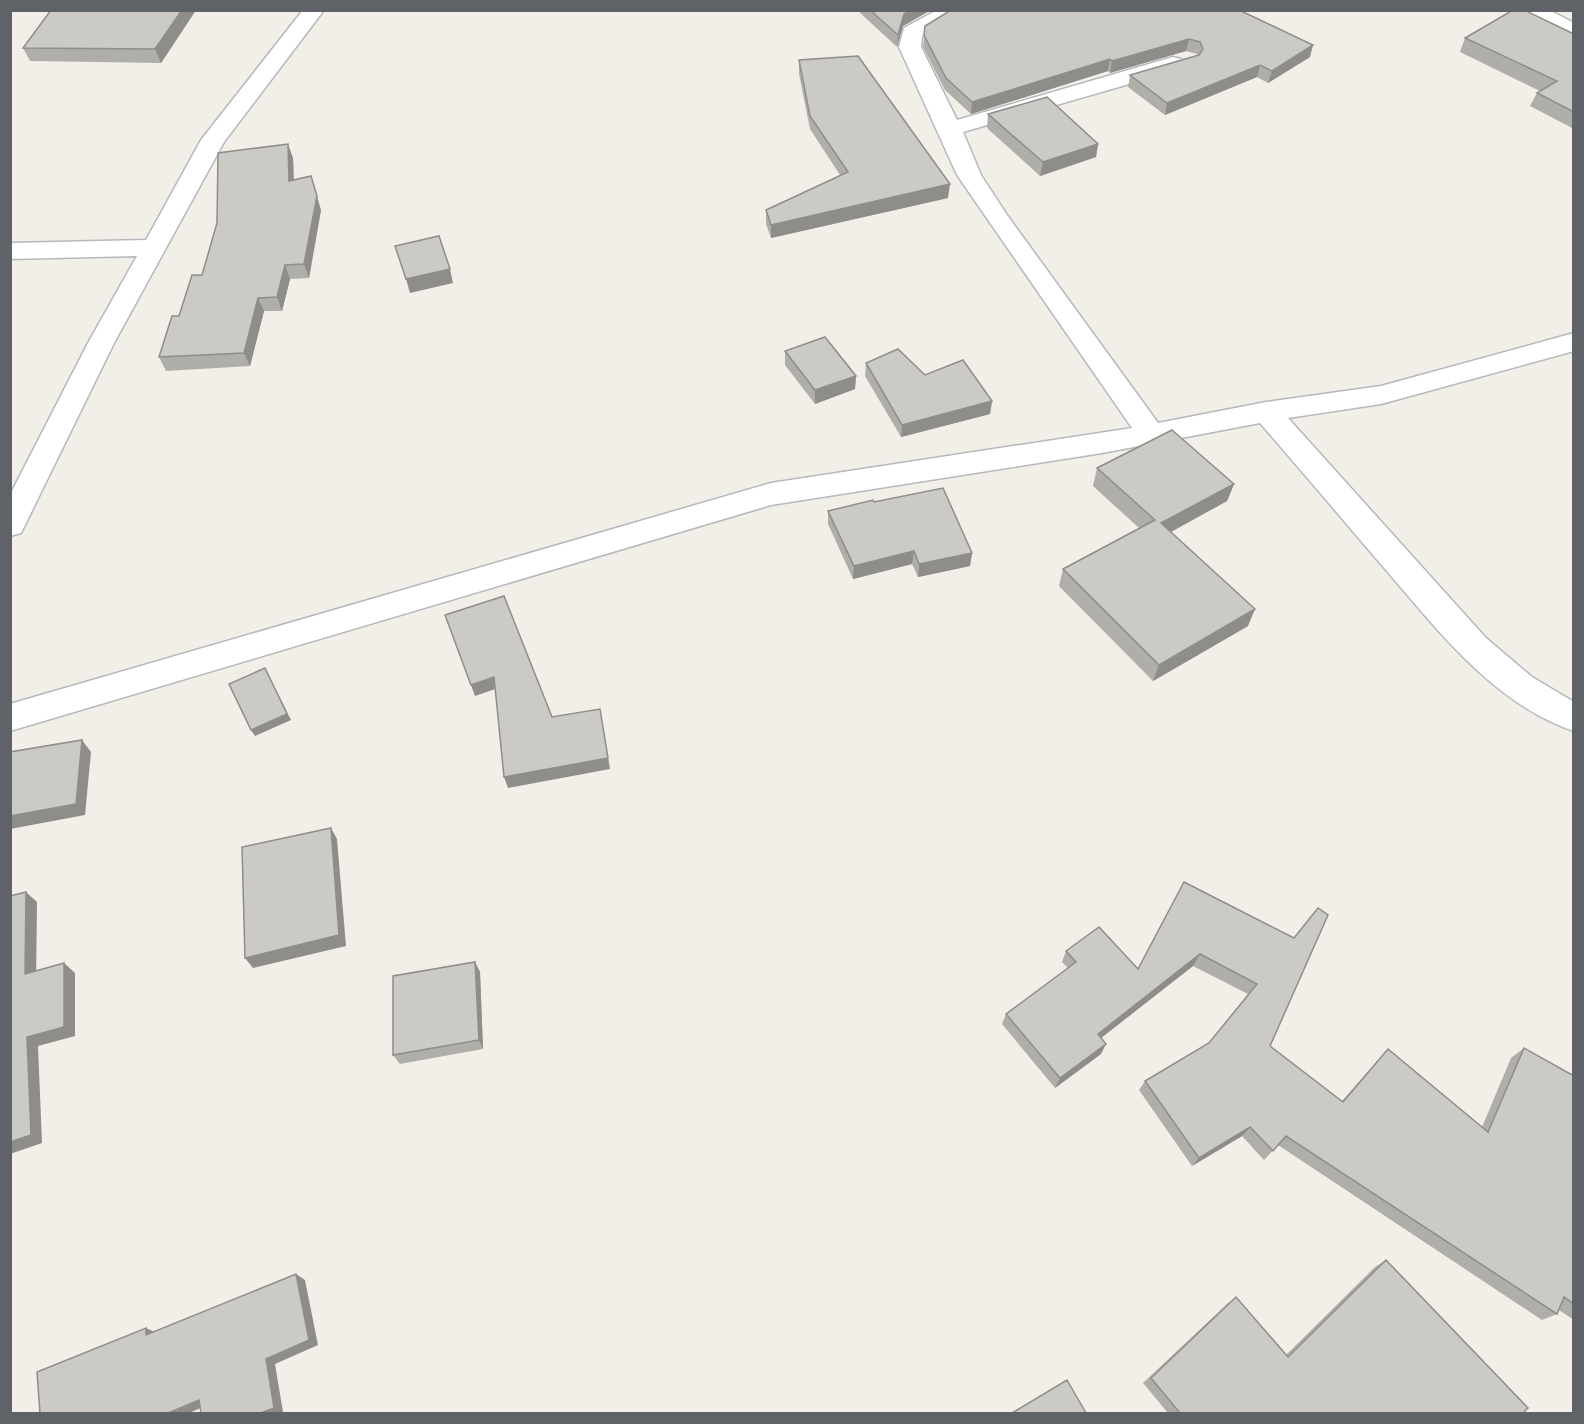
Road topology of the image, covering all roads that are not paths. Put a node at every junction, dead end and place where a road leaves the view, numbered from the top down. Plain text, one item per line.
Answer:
1 (315, 10) edge
2 (956, 10) edge
3 (1532, 10) edge
4 (1574, 32) edge
5 (1187, 60) edge
6 (950, 129) junction
7 (152, 248) junction
8 (10, 251) edge
9 (1574, 342) edge
10 (1266, 412) junction
11 (1150, 434) junction
12 (10, 525) edge
13 (10, 718) edge
14 (1574, 718) edge

1 - 7 street
2 - 6 street
3 - 4 street
5 - 6 street
6 - 11 street
7 - 8 street
7 - 12 street
9 - 10 street
10 - 11 street
10 - 14 street
11 - 13 street

